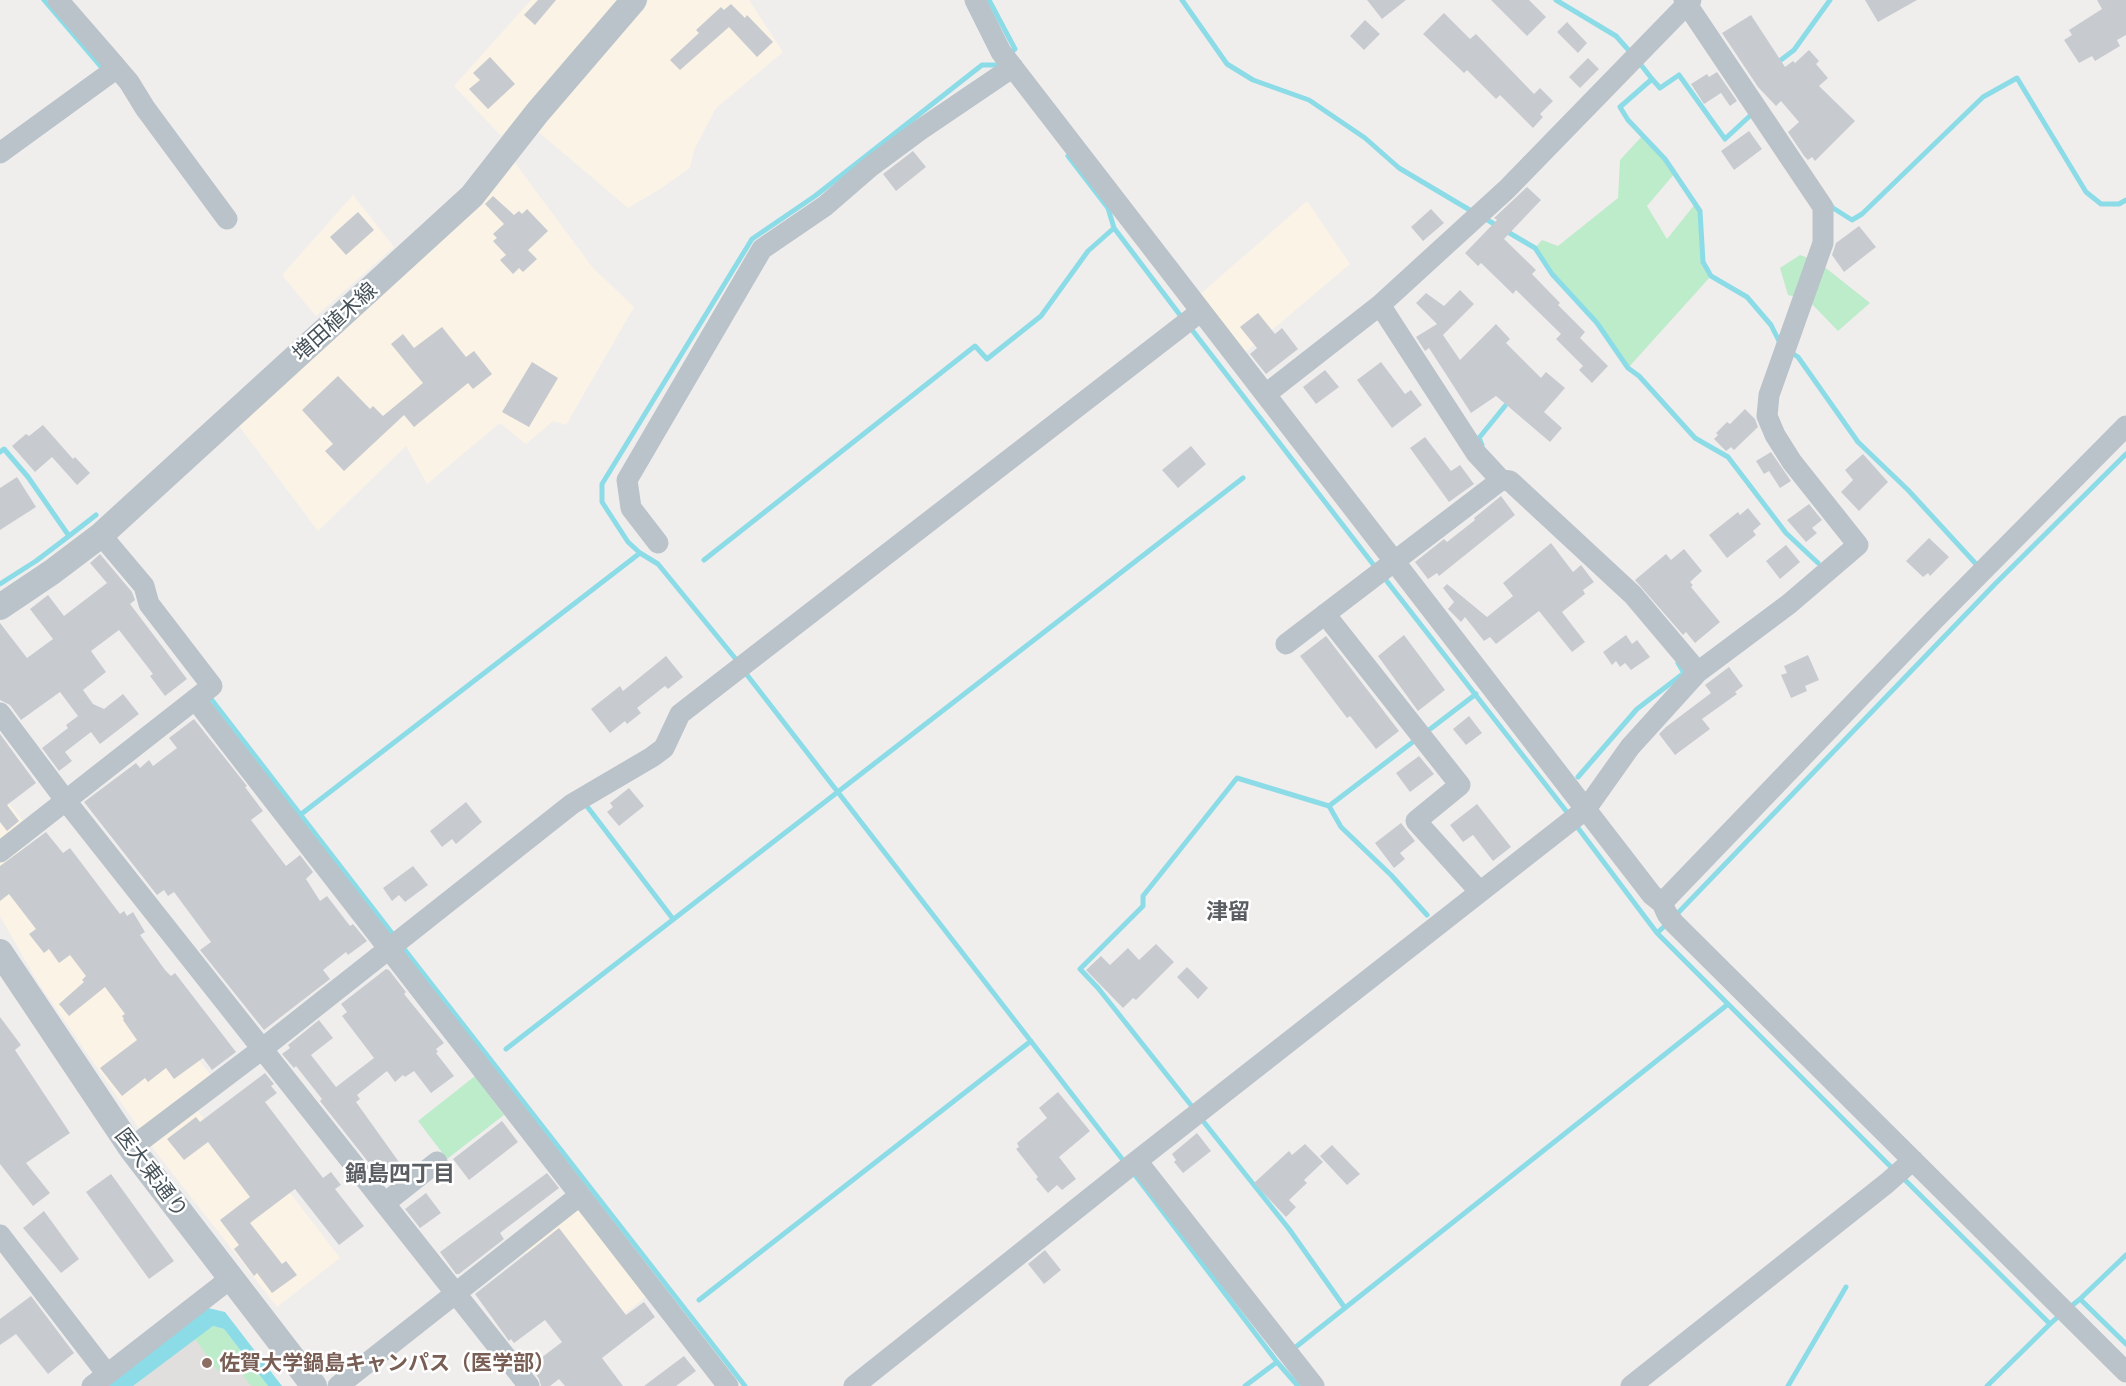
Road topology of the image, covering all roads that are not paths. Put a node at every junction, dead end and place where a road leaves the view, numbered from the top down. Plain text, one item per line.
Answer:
1 (58, 0) edge
2 (634, 0) edge
3 (975, 0) edge
4 (1687, 1) edge
5 (1006, 65) junction
6 (117, 68) junction
7 (0, 153) edge
8 (227, 219) dead end
9 (1380, 305) junction
10 (1200, 312) junction
11 (1266, 394) junction
12 (2126, 426) edge
13 (1506, 480) junction
14 (101, 536) junction
15 (654, 538) dead end
16 (1385, 567) junction
17 (0, 607) edge
18 (1325, 614) junction
19 (1286, 644) dead end
20 (1698, 672) junction
21 (202, 694) junction
22 (0, 712) edge
23 (66, 801) junction
24 (1579, 814) junction
25 (0, 852) edge
26 (1480, 892) junction
27 (1668, 913) junction
28 (396, 944) junction
29 (0, 952) edge
30 (262, 1049) junction
31 (131, 1148) junction
32 (1913, 1160) junction
33 (437, 1162) dead end
34 (1131, 1166) junction
35 (579, 1196) junction
36 (385, 1203) junction
37 (0, 1235) edge
38 (231, 1278) junction
39 (457, 1293) junction
40 (2126, 1372) edge
41 (99, 1380) edge
42 (314, 1386) edge
43 (338, 1386) edge
44 (529, 1386) edge
45 (728, 1386) edge
46 (854, 1386) edge
47 (1314, 1386) edge
48 (1631, 1386) edge

1 - 6 street
2 - 14 street, 増田植木線
3 - 5 street
4 - 9 street
4 - 20 street
5 - 10 street
5 - 15 street
6 - 7 street
6 - 8 street
9 - 11 street
9 - 13 street
10 - 11 street
10 - 28 street
11 - 16 street
12 - 27 street
13 - 16 street
13 - 20 street
14 - 17 street, 増田植木線
14 - 21 street
16 - 18 street
16 - 24 street
18 - 19 street
18 - 26 street
20 - 24 street
21 - 23 street
21 - 28 street
22 - 23 street
23 - 25 street
23 - 30 street
24 - 26 street
24 - 27 street
26 - 34 street
27 - 32 street
28 - 30 street
28 - 35 street
29 - 31 street, 医大東通り
30 - 31 street
30 - 36 street
31 - 38 street, 医大東通り
32 - 40 street
32 - 48 street
33 - 36 street
34 - 46 street
34 - 47 street
35 - 39 street
35 - 45 street
36 - 39 street
37 - 41 street
38 - 41 street
38 - 42 street, 医大東通り
39 - 43 street
39 - 44 street

